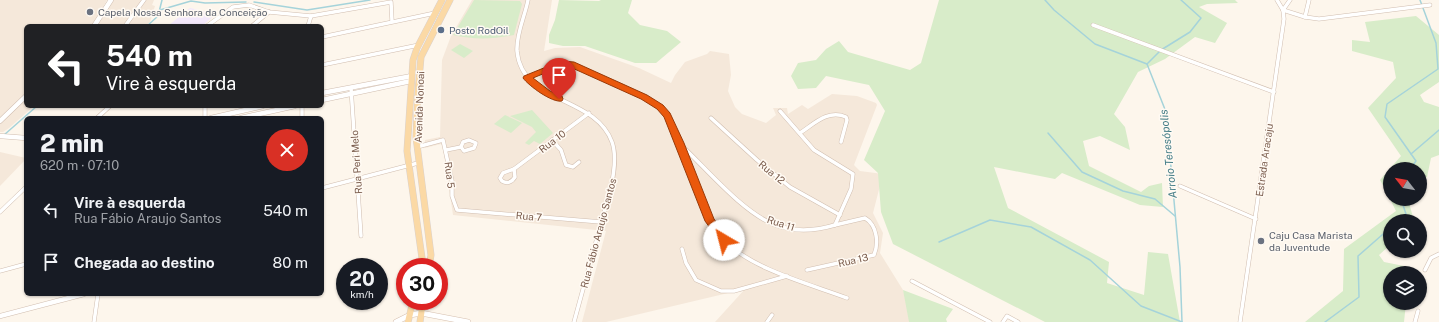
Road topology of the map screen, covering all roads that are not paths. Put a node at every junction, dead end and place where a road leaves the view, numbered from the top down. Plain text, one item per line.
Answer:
1 (111, 0) edge
2 (144, 0) edge
3 (442, 0) edge
4 (450, 0) edge
5 (528, 0) edge
6 (1277, 0) edge
7 (1290, 0) edge
8 (1309, 0) edge
9 (251, 1) dead end
10 (249, 5) junction
11 (1430, 5) dead end
12 (1283, 10) junction
13 (270, 12) junction
14 (436, 13) junction
15 (311, 16) junction
16 (1305, 17) junction
17 (392, 21) junction
18 (95, 24) edge
19 (127, 24) edge
20 (210, 24) edge
21 (255, 24) edge
22 (309, 24) edge
23 (1093, 25) dead end
24 (324, 36) edge
25 (419, 45) junction
26 (324, 65) edge
27 (412, 78) junction
28 (527, 78) junction
29 (351, 88) junction
30 (418, 91) junction
31 (1274, 92) junction
32 (351, 93) junction
33 (324, 94) edge
34 (24, 98) edge
35 (324, 100) edge
36 (108, 108) edge
37 (254, 108) joint
38 (287, 108) edge
39 (780, 111) dead end
40 (589, 113) junction
41 (99, 116) edge
42 (220, 116) edge
43 (253, 116) edge
44 (257, 116) edge
45 (711, 118) dead end
46 (0, 121) edge
47 (800, 133) junction
48 (24, 134) edge
49 (0, 136) edge
50 (11, 136) junction
51 (24, 138) edge
52 (552, 140) junction
53 (841, 142) dead end
54 (680, 143) junction
55 (417, 147) junction
56 (461, 147) dead end
57 (446, 150) junction
58 (579, 162) dead end
59 (418, 163) junction
60 (409, 165) junction
61 (514, 169) junction
62 (357, 178) junction
63 (1180, 186) dead end
64 (324, 187) edge
65 (24, 189) edge
66 (457, 210) joint
67 (0, 212) edge
68 (840, 215) junction
69 (1256, 219) junction
70 (601, 222) junction
71 (835, 225) junction
72 (361, 236) dead end
73 (682, 249) dead end
74 (1439, 254) edge
75 (422, 258) edge
76 (431, 258) edge
77 (24, 265) edge
78 (1426, 266) edge
79 (807, 270) dead end
80 (0, 271) edge
81 (787, 276) junction
82 (912, 281) dead end
83 (76, 296) edge
84 (98, 296) edge
85 (848, 298) dead end
86 (422, 310) edge
87 (1418, 311) dead end
88 (421, 313) junction
89 (772, 315) dead end
90 (0, 316) edge
91 (409, 318) edge
92 (459, 321) edge
93 (94, 322) edge
94 (396, 322) edge
95 (420, 322) edge
96 (449, 322) edge
97 (468, 322) edge
98 (574, 322) edge
99 (767, 322) edge
100 (990, 322) edge
101 (1003, 322) edge
102 (1018, 322) edge
103 (1240, 322) edge
104 (1415, 322) edge

1 - 18 street
2 - 19 street
3 - 14 main road, Avenida Nonoai
4 - 30 main road, Avenida Nonoai
5 - 28 street, Rua Fábio Araujo Santos
6 - 12 street
7 - 12 street
8 - 16 street
9 - 10 street
10 - 13 street
10 - 20 street
11 - 16 street
12 - 16 street
12 - 31 street, Estrada Aracaju
13 - 15 street
13 - 21 street
14 - 17 street
14 - 25 main road, Avenida Nonoai
15 - 17 street
15 - 22 street
17 - 24 street
23 - 31 street
25 - 26 street
25 - 27 main road, Avenida Nonoai
27 - 29 street
27 - 30 main road
27 - 32 street
27 - 60 main road, Avenida Nonoai
28 - 40 street, Rua Fábio Araujo Santos
28 - 54 street
29 - 32 street, Rua Peri Melo
29 - 33 street
30 - 55 main road, Avenida Nonoai
31 - 69 street, Estrada Aracaju
32 - 35 street
32 - 62 street, Rua Peri Melo
34 - 46 street
36 - 41 street
37 - 42 street
37 - 43 street
38 - 44 street
39 - 47 street
40 - 52 street, Rua 10
40 - 70 street, Rua Fábio Araujo Santos
45 - 68 street, Rua 12
47 - 53 street
47 - 68 street
48 - 50 street
49 - 50 street
50 - 51 street
52 - 58 street
52 - 61 street, Rua 10
54 - 71 street, Rua 11
54 - 81 street
55 - 57 street, Rua 5
55 - 59 main road, Avenida Nonoai
56 - 57 street
57 - 66 street, Rua 5
59 - 60 street
59 - 76 main road, Avenida Nonoai
60 - 62 street
60 - 75 main road, Avenida Nonoai
61 - 61 street, Rua 10
62 - 64 street
62 - 72 street, Rua Peri Melo
63 - 69 street
65 - 67 street
66 - 70 street, Rua 7
68 - 71 street
69 - 103 street, Estrada Aracaju
70 - 98 street, Rua Fábio Araujo Santos
71 - 79 street, Rua 13
73 - 81 street
74 - 78 street
77 - 80 street
81 - 85 street
82 - 100 street
83 - 90 street
84 - 93 street
86 - 88 main road
87 - 104 street
88 - 91 main road
88 - 92 main road
88 - 95 main road
89 - 99 street
91 - 94 main road
92 - 96 main road
92 - 97 main road
101 - 102 street

